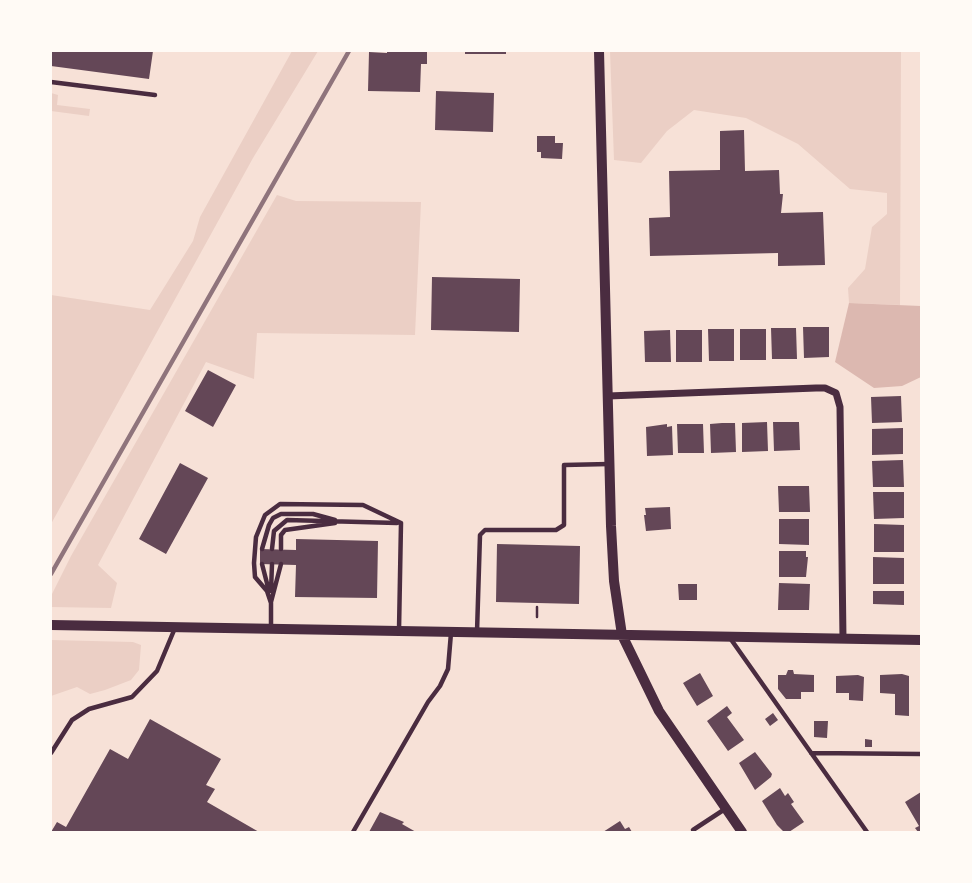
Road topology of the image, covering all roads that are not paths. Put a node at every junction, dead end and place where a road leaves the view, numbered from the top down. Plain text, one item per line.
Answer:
1 (599, 51) edge
2 (51, 82) edge
3 (155, 95) dead end
4 (608, 396) junction
5 (610, 464) junction
6 (339, 522) junction
7 (401, 523) junction
8 (262, 549) dead end
9 (272, 549) dead end
10 (281, 549) dead end
11 (262, 564) dead end
12 (272, 564) dead end
13 (281, 564) dead end
14 (271, 603) junction
15 (51, 625) edge
16 (175, 627) junction
17 (271, 629) junction
18 (399, 631) junction
19 (451, 632) junction
20 (477, 632) junction
21 (622, 635) junction
22 (729, 637) junction
23 (843, 639) junction
24 (921, 640) edge
25 (51, 753) edge
26 (811, 753) junction
27 (921, 754) edge
28 (725, 809) junction
29 (693, 831) edge
30 (353, 832) edge
31 (742, 832) edge
32 (867, 832) edge

1 - 4 street
2 - 3 lane
4 - 5 street
4 - 23 street
5 - 20 lane
5 - 21 street
6 - 7 lane
6 - 8 lane
6 - 9 lane
6 - 10 lane
7 - 14 lane
7 - 18 lane
11 - 14 lane
12 - 14 lane
13 - 14 lane
14 - 17 lane
15 - 16 street
16 - 17 street
16 - 25 lane
17 - 18 street
18 - 19 street
19 - 20 street
19 - 30 lane
20 - 21 street
21 - 22 street
21 - 28 street
22 - 23 street
22 - 26 lane
23 - 24 street
26 - 27 lane
26 - 32 lane
28 - 29 lane
28 - 31 street

